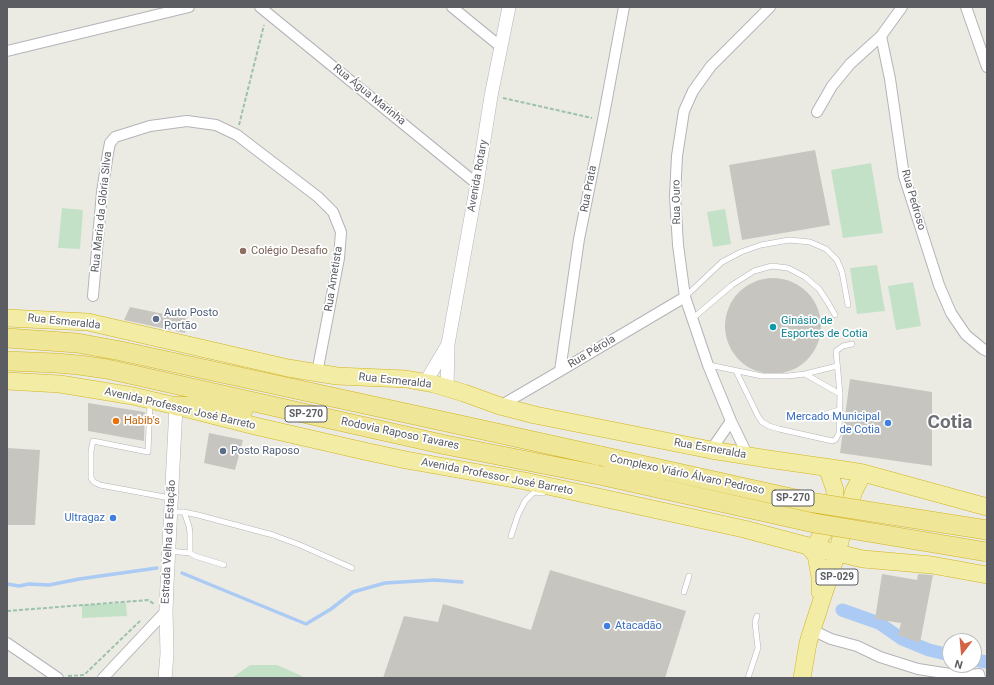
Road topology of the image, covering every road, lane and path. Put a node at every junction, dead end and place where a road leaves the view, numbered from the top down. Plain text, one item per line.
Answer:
1 (189, 7) edge
2 (452, 7) edge
3 (509, 7) edge
4 (624, 7) edge
5 (770, 7) edge
6 (902, 7) edge
7 (966, 7) edge
8 (263, 9) edge
9 (881, 36) junction
10 (501, 47) junction
11 (7, 51) edge
12 (987, 67) edge
13 (491, 96) junction
14 (817, 112) dead end
15 (603, 120) junction
16 (237, 135) junction
17 (477, 184) junction
18 (93, 296) dead end
19 (684, 297) junction
20 (848, 305) dead end
21 (835, 315) dead end
22 (7, 318) edge
23 (692, 319) junction
24 (7, 338) edge
25 (448, 344) junction
26 (852, 344) dead end
27 (985, 350) edge
28 (7, 361) edge
29 (708, 365) junction
30 (837, 366) junction
31 (560, 371) junction
32 (736, 371) junction
33 (317, 373) junction
34 (805, 374) junction
35 (7, 381) edge
36 (425, 383) junction
37 (447, 388) junction
38 (840, 394) junction
39 (150, 400) junction
40 (176, 406) junction
41 (500, 406) junction
42 (839, 410) junction
43 (814, 418) dead end
44 (730, 421) junction
45 (711, 450) junction
46 (601, 456) joint
47 (748, 456) junction
48 (827, 467) junction
49 (863, 473) junction
50 (604, 476) junction
51 (522, 483) dead end
52 (552, 494) dead end
53 (171, 498) junction
54 (987, 507) edge
55 (170, 512) junction
56 (184, 512) junction
57 (654, 515) dead end
58 (987, 530) edge
59 (511, 536) dead end
60 (811, 547) junction
61 (168, 551) junction
62 (987, 552) edge
63 (190, 553) junction
64 (851, 556) junction
65 (224, 565) dead end
66 (352, 568) dead end
67 (987, 575) edge
68 (689, 576) dead end
69 (684, 592) dead end
70 (820, 604) junction
71 (152, 610) dead end
72 (7, 611) edge
73 (166, 611) junction
74 (757, 616) dead end
75 (141, 620) dead end
76 (810, 636) junction
77 (7, 643) edge
78 (63, 677) edge
79 (103, 678) edge
80 (165, 678) edge
81 (748, 678) edge
82 (796, 678) edge
83 (802, 678) edge
84 (980, 678) edge

1 - 11 street
2 - 10 street
3 - 10 street, Avenida Rotary
4 - 15 street, Rua Prata
5 - 19 street, Rua Ouro
6 - 9 street
7 - 12 street
8 - 16 path
8 - 17 street, Rua Água Marinha
9 - 14 street
9 - 27 street, Rua Pedroso
10 - 13 street, Avenida Rotary
13 - 15 path
13 - 17 street, Avenida Rotary
15 - 31 street, Rua Prata
16 - 18 street, Rua Maria da Glória Silva
16 - 33 street, Rua Ametista
17 - 25 street, Avenida Rotary
19 - 20 lane
19 - 23 street, Rua Ouro
19 - 31 street, Rua Pérola
21 - 23 lane
22 - 33 highway, Rua Esmeralda
23 - 29 street, Rua Ouro
24 - 46 highway, Rodovia Raposo Tavares / SP-270
25 - 36 street, Avenida Rotary
25 - 37 street, Avenida Rotary
26 - 30 lane
28 - 50 highway, Rodovia Raposo Tavares / SP-270
29 - 32 lane
29 - 44 street, Rua Ouro
30 - 34 lane
30 - 38 lane
31 - 41 street, Rua Pérola
32 - 34 lane
32 - 42 lane
33 - 36 highway, Rua Esmeralda
34 - 38 lane
35 - 39 highway, Avenida Professor José Barreto
36 - 37 highway, Rua Esmeralda
37 - 41 highway, Rua Esmeralda
38 - 42 lane
39 - 40 highway, Avenida Professor José Barreto
39 - 53 lane
40 - 50 highway
40 - 53 street, Estrada Velha da Estação
40 - 60 highway, Avenida Professor José Barreto
41 - 45 highway, Rua Esmeralda
42 - 43 lane
44 - 45 street
44 - 47 street, Rua Ouro
45 - 47 highway, Rua Esmeralda
46 - 58 highway, Complexo Viário Álvaro Pedroso / SP-270, bridge
47 - 48 highway, Rua Esmeralda
48 - 49 highway, Rua Esmeralda
48 - 60 highway
49 - 54 highway
49 - 64 highway
50 - 62 highway, Complexo Viário Álvaro Pedroso / SP-270, bridge
51 - 57 lane
52 - 59 lane
53 - 55 street, Estrada Velha da Estação
55 - 56 lane
55 - 61 street, Estrada Velha da Estação
56 - 63 lane
56 - 66 lane
60 - 64 highway, Avenida Professor José Barreto
60 - 70 highway, SP-029
61 - 63 lane
61 - 73 street, Estrada Velha da Estação
63 - 65 lane
64 - 67 highway, Avenida Professor José Barreto
64 - 70 highway, SP-029
64 - 70 highway, SP-029
68 - 69 lane
70 - 76 highway, SP-029
71 - 72 path
73 - 79 street
73 - 80 street, Estrada Velha da Estação
74 - 81 lane
75 - 78 path
76 - 82 highway, SP-029
76 - 83 highway, SP-029
76 - 84 street
77 - 78 street

